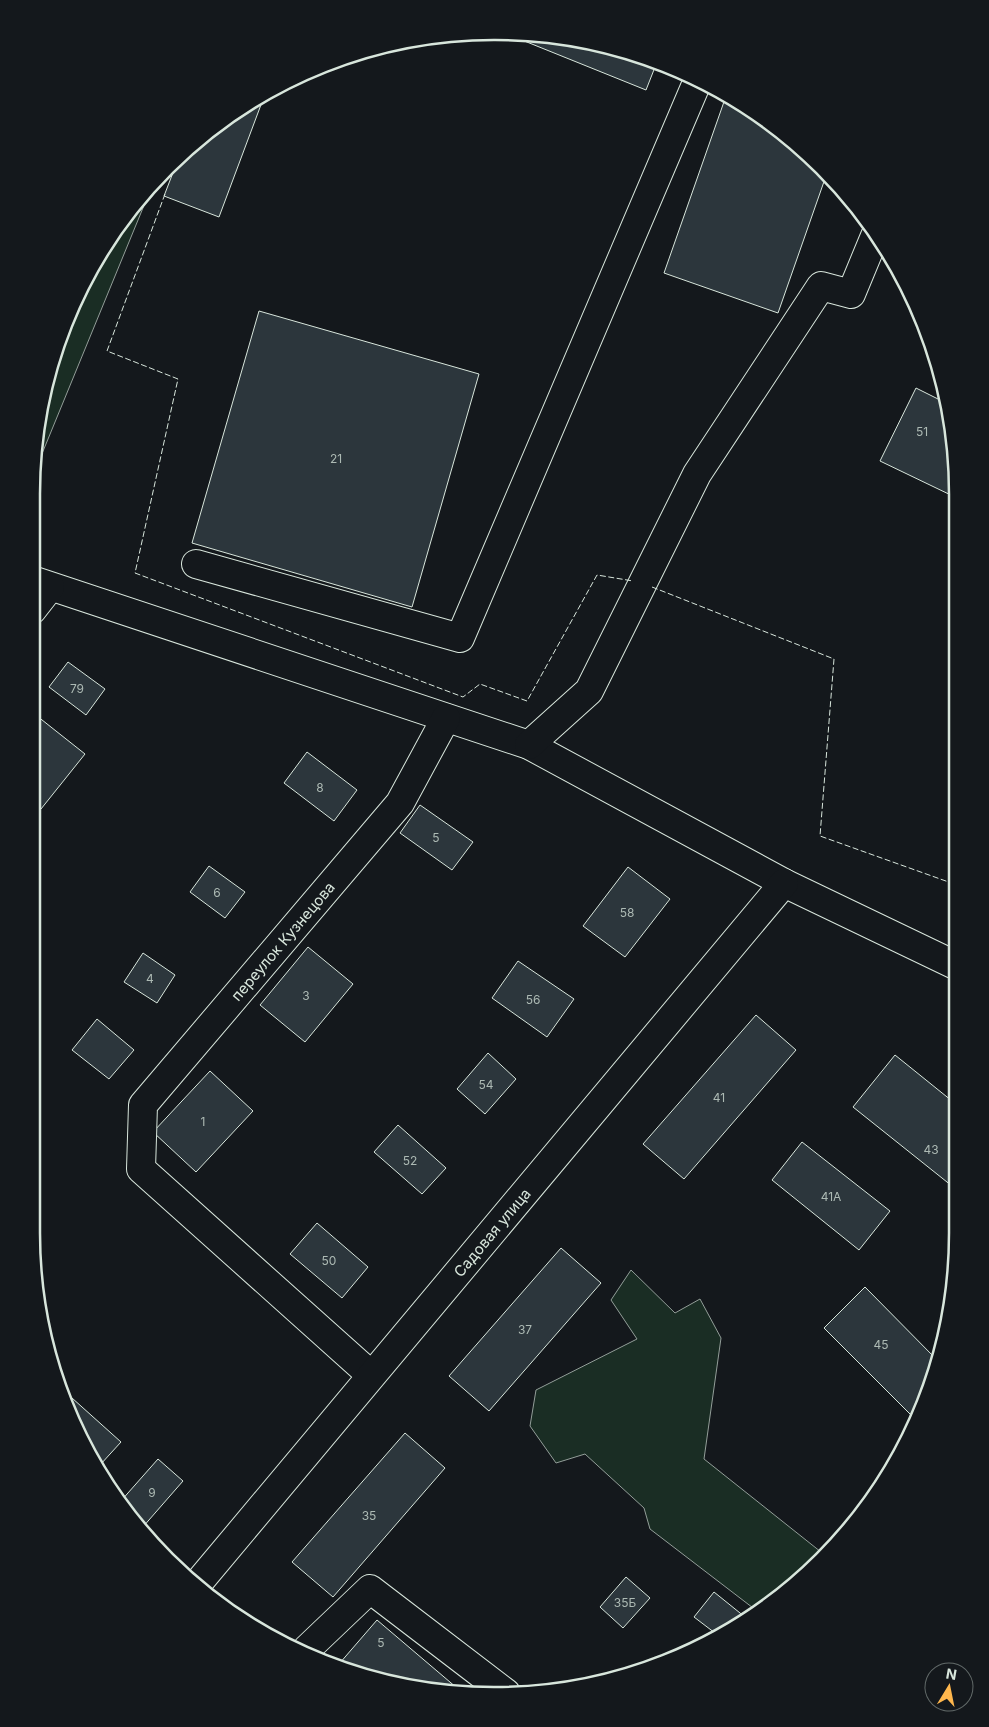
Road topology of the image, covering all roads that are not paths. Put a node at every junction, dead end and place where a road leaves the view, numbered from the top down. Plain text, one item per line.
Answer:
1 (695, 87) edge
2 (872, 242) edge
3 (196, 564) dead end
4 (41, 584) edge
5 (446, 718) junction
6 (529, 745) junction
7 (784, 883) junction
8 (949, 962) edge
9 (371, 1375) junction
10 (201, 1579) edge
11 (310, 1647) edge
12 (498, 1687) edge

1 - 3 street
2 - 6 street
4 - 5 street
5 - 6 street
5 - 9 street, переулок Кузнецова
6 - 7 street
7 - 8 street
7 - 9 street, Садовая улица
9 - 10 street, Садовая улица
11 - 12 street

